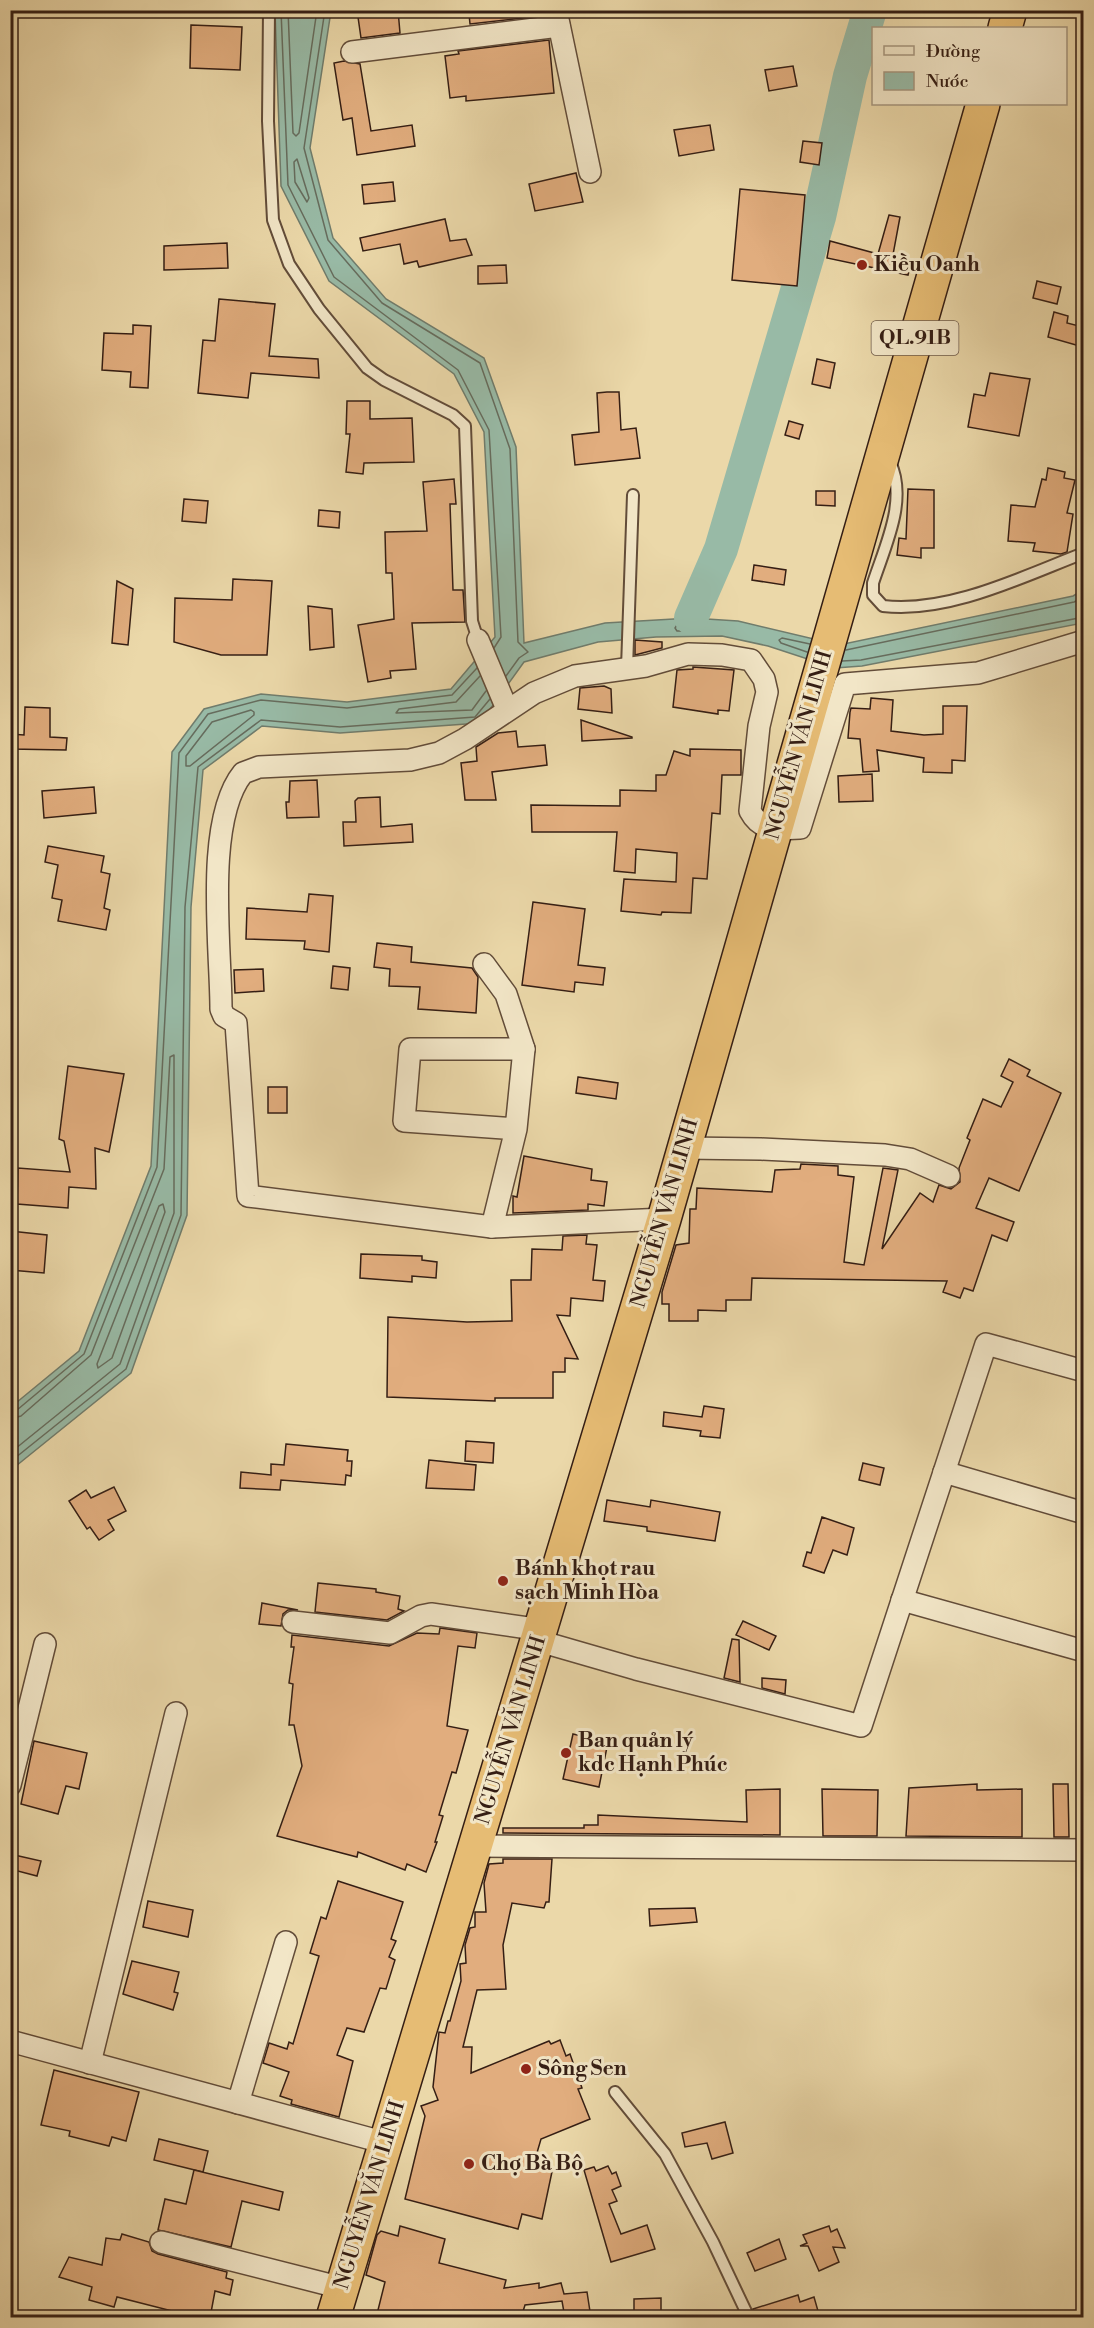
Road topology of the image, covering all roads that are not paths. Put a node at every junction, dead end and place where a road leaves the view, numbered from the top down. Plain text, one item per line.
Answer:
1 (269, 10) edge
2 (1010, 10) edge
3 (558, 18) edge
4 (1005, 27) edge
5 (352, 52) dead end
6 (983, 105) edge
7 (590, 172) dead end
8 (884, 448) junction
9 (633, 495) dead end
10 (1083, 553) edge
11 (478, 640) joint
12 (1083, 641) edge
13 (628, 658) junction
14 (505, 702) junction
15 (774, 830) junction
16 (484, 964) dead end
17 (524, 1049) junction
18 (516, 1129) junction
19 (684, 1148) junction
20 (949, 1176) dead end
21 (664, 1219) junction
22 (492, 1227) junction
23 (1083, 1371) edge
24 (944, 1472) junction
25 (1083, 1513) edge
26 (902, 1600) junction
27 (292, 1622) dead end
28 (540, 1635) junction
29 (45, 1644) dead end
30 (1083, 1651) edge
31 (176, 1713) dead end
32 (10, 1785) edge
33 (476, 1846) junction
34 (1083, 1850) edge
35 (286, 1942) dead end
36 (10, 2041) edge
37 (90, 2063) junction
38 (615, 2092) dead end
39 (238, 2103) junction
40 (386, 2143) junction
41 (161, 2242) dead end
42 (338, 2303) edge
43 (749, 2318) edge

1 - 11 lane
2 - 4 highway
3 - 5 street
3 - 7 street
6 - 8 highway, NGUYỄN VĂN LINH / QL.91B
8 - 10 lane
8 - 15 highway, NGUYỄN VĂN LINH / QL.91B
9 - 13 lane
11 - 14 street
12 - 15 street
13 - 14 street
13 - 15 street
14 - 22 street
15 - 19 highway, NGUYỄN VĂN LINH / QL.91B
16 - 17 street
17 - 18 street
17 - 18 street
18 - 22 street
19 - 20 street
19 - 21 highway, NGUYỄN VĂN LINH / QL.91B
21 - 22 street
21 - 28 highway, NGUYỄN VĂN LINH / QL.91B
23 - 24 street
24 - 25 street
24 - 26 street
26 - 28 street
26 - 30 street
27 - 28 street
28 - 33 highway, NGUYỄN VĂN LINH / QL.91B
29 - 32 street
31 - 37 street
33 - 34 street
33 - 40 highway, NGUYỄN VĂN LINH / QL.91B
35 - 39 street
36 - 37 street
37 - 39 street
38 - 43 lane
39 - 40 street
40 - 42 highway, NGUYỄN VĂN LINH / QL.91B
41 - 42 street

